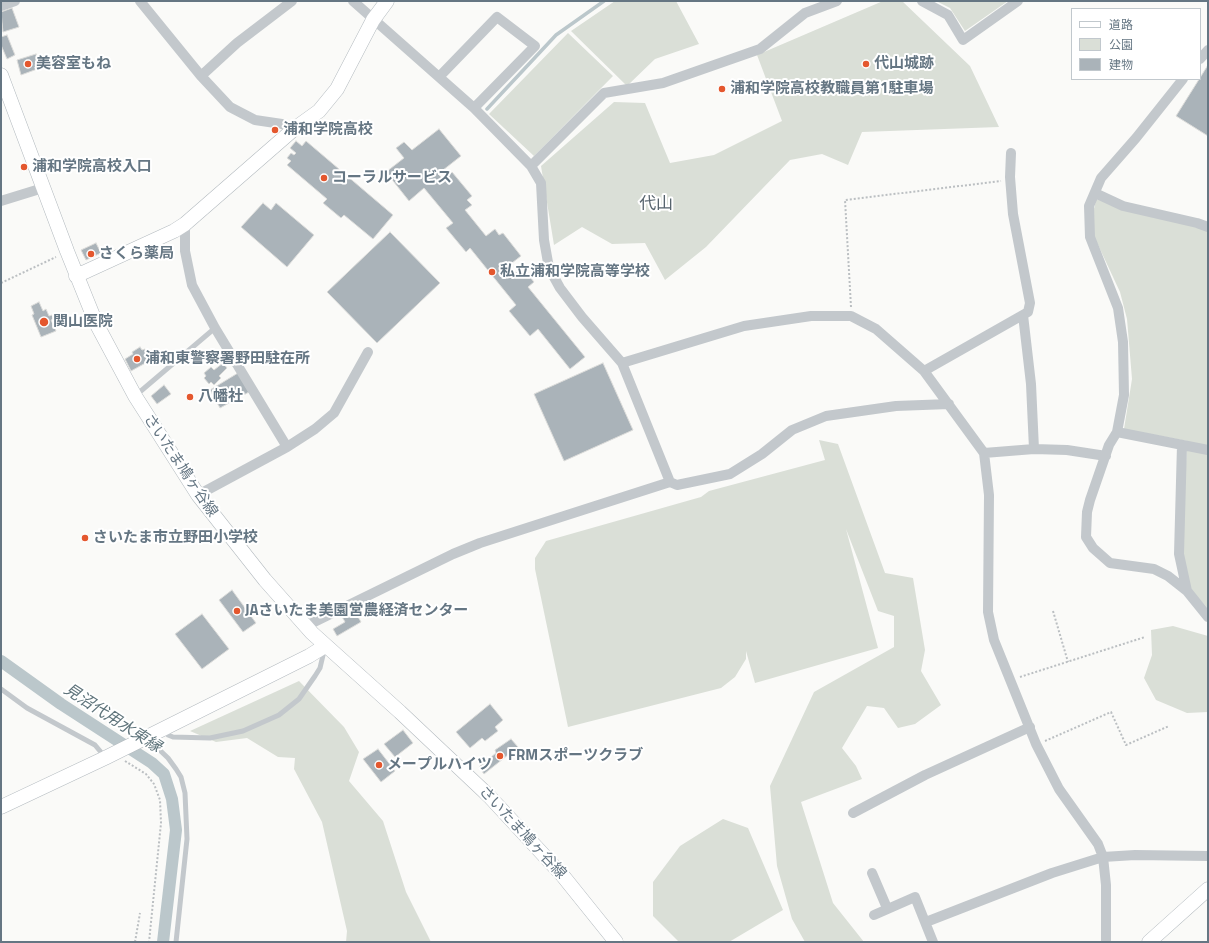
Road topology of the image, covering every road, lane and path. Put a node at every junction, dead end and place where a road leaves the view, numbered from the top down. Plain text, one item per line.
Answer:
1 (15, 1) edge
2 (140, 1) edge
3 (292, 1) edge
4 (353, 1) edge
5 (387, 1) edge
6 (837, 1) edge
7 (922, 1) edge
8 (1018, 1) edge
9 (1, 6) edge
10 (373, 20) junction
11 (1208, 50) edge
12 (1201, 58) edge
13 (1, 76) edge
14 (201, 76) junction
15 (439, 77) junction
16 (1181, 80) edge
17 (479, 113) junction
18 (294, 129) junction
19 (1011, 153) dead end
20 (531, 166) junction
21 (1010, 180) junction
22 (43, 188) junction
23 (1095, 193) junction
24 (1, 201) edge
25 (185, 224) junction
26 (1208, 227) edge
27 (67, 252) junction
28 (76, 276) junction
29 (1, 283) edge
30 (1022, 315) junction
31 (851, 316) junction
32 (215, 328) junction
33 (368, 352) dead end
34 (622, 363) junction
35 (924, 371) junction
36 (135, 396) junction
37 (949, 404) junction
38 (1116, 432) junction
39 (1182, 445) junction
40 (287, 447) junction
41 (1034, 449) junction
42 (1208, 450) edge
43 (984, 453) junction
44 (1106, 456) junction
45 (670, 482) junction
46 (198, 495) junction
47 (1187, 591) junction
48 (1053, 611) dead end
49 (1208, 617) edge
50 (306, 626) junction
51 (1145, 637) dead end
52 (325, 646) junction
53 (1068, 662) junction
54 (1011, 680) junction
55 (1, 689) edge
56 (1169, 726) dead end
57 (163, 728) junction
58 (1030, 728) junction
59 (142, 738) junction
60 (1036, 744) junction
61 (120, 754) junction
62 (105, 758) junction
63 (1, 807) edge
64 (854, 813) dead end
65 (1208, 856) edge
66 (1103, 857) junction
67 (872, 873) dead end
68 (1208, 890) edge
69 (887, 908) junction
70 (140, 913) dead end
71 (874, 915) dead end
72 (926, 922) junction
73 (135, 942) edge
74 (149, 942) edge
75 (176, 942) edge
76 (616, 942) edge
77 (934, 942) edge
78 (1106, 942) edge
79 (1149, 942) edge

1 - 9 street
2 - 14 street
3 - 14 street
4 - 10 street
5 - 10 main road
6 - 20 street
7 - 8 street
10 - 15 street
10 - 18 main road
11 - 12 street
13 - 22 main road, さいたま鳩ヶ谷線
14 - 18 street
15 - 17 street
15 - 17 street
16 - 23 street
17 - 20 street
18 - 25 main road
19 - 21 street
20 - 34 street
21 - 30 street
21 - 31 path
22 - 24 street
22 - 27 main road, さいたま鳩ヶ谷線
23 - 26 street
23 - 38 street
25 - 28 main road
25 - 32 street
27 - 28 main road, さいたま鳩ヶ谷線
27 - 29 path
28 - 36 main road, さいたま鳩ヶ谷線
30 - 35 street
30 - 41 street
31 - 34 street
31 - 35 street
32 - 36 lane
32 - 40 street
33 - 40 street
34 - 45 street
35 - 37 street
36 - 46 main road, さいたま鳩ヶ谷線
37 - 43 street
37 - 45 street
38 - 39 street
38 - 44 street
39 - 42 street
39 - 47 street
40 - 46 street
41 - 43 street
41 - 44 street
43 - 54 street
44 - 47 street
45 - 50 street
46 - 50 main road, さいたま鳩ヶ谷線
47 - 49 street
48 - 53 path
50 - 52 main road, さいたま鳩ヶ谷線
51 - 53 path
52 - 57 main road
52 - 57 lane
52 - 76 main road, さいたま鳩ヶ谷線
53 - 54 path
54 - 58 street
55 - 62 lane
56 - 60 path
57 - 59 main road
58 - 60 street
58 - 64 street
59 - 61 main road
59 - 75 lane
60 - 66 street
61 - 62 main road
61 - 74 path
62 - 63 main road
65 - 66 street
66 - 72 street
66 - 78 street
67 - 69 street
68 - 79 main road
69 - 71 street
69 - 72 street
70 - 73 path
72 - 77 street

